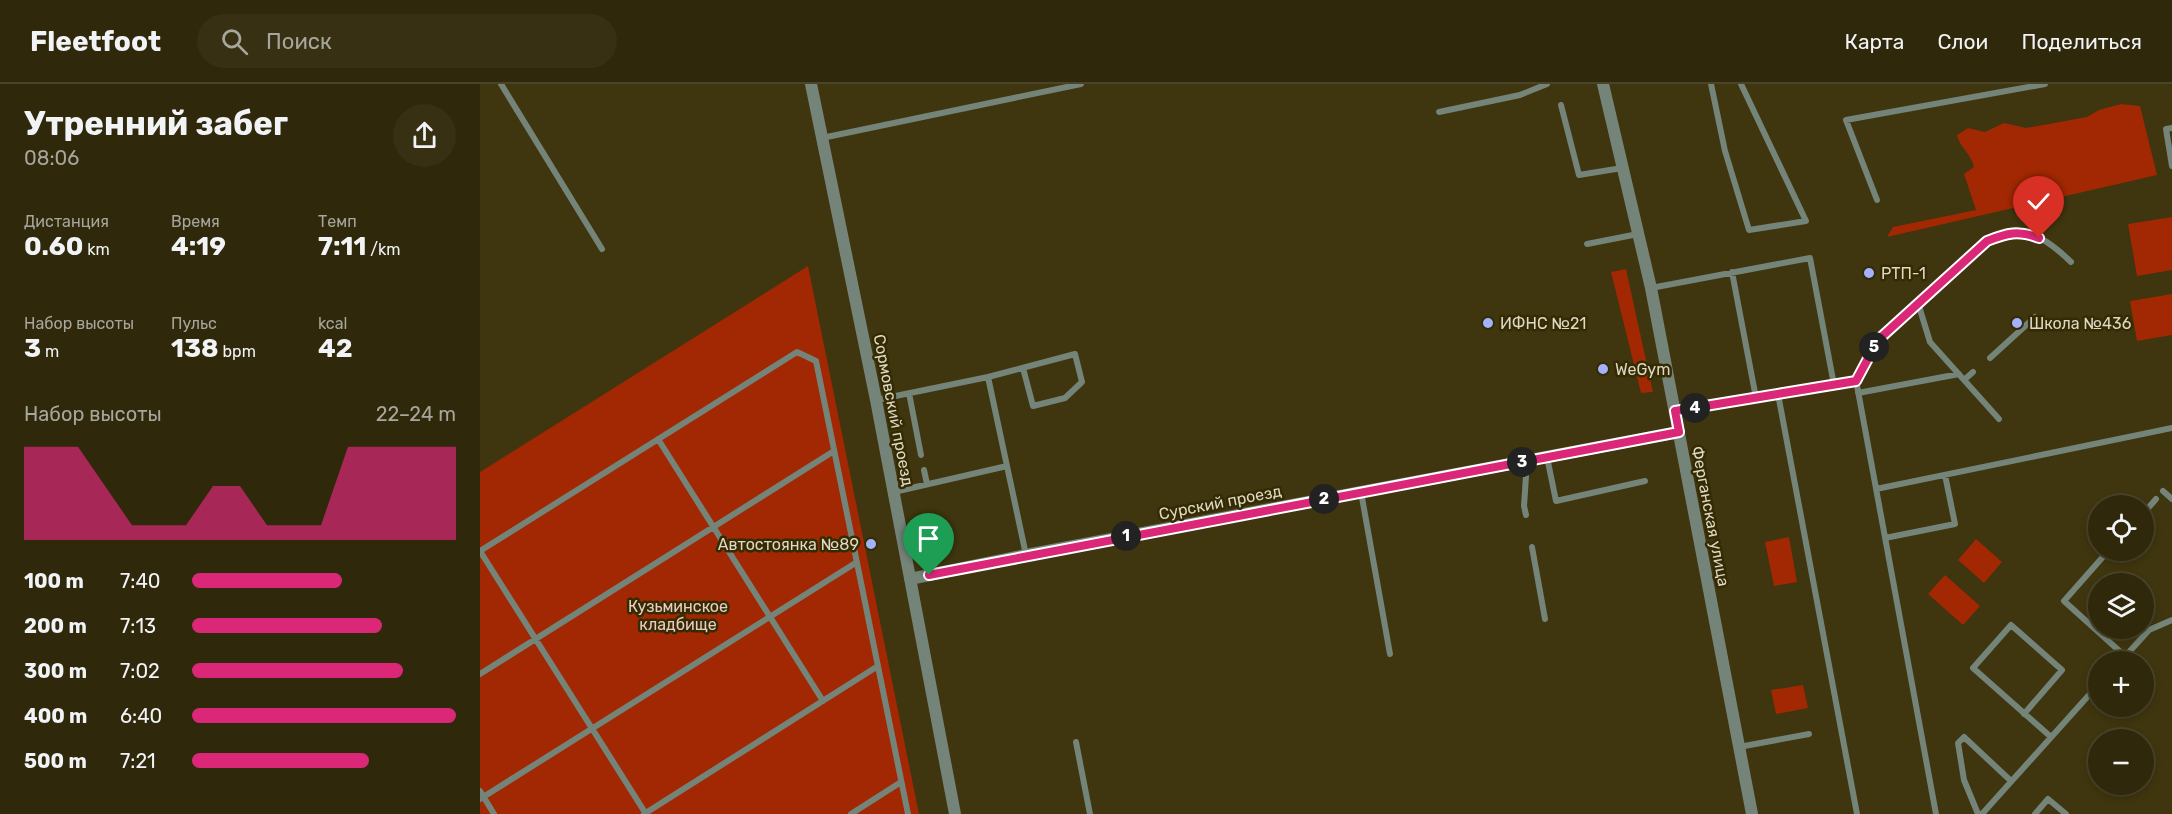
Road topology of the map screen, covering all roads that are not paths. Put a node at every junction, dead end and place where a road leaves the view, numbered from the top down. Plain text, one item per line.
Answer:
1 (501, 84) edge
2 (811, 84) edge
3 (1081, 84) edge
4 (1547, 84) edge
5 (1603, 84) edge
6 (1711, 84) edge
7 (1741, 84) edge
8 (2046, 84) edge
9 (1561, 105) dead end
10 (1440, 112) dead end
11 (2172, 128) edge
12 (821, 138) junction
13 (2172, 166) edge
14 (1623, 167) junction
15 (1877, 200) dead end
16 (1638, 234) junction
17 (1587, 244) dead end
18 (602, 249) dead end
19 (2071, 262) dead end
20 (1732, 272) junction
21 (1651, 288) junction
22 (1918, 303) junction
23 (2035, 317) dead end
24 (1990, 358) dead end
25 (1023, 368) junction
26 (1973, 372) dead end
27 (1959, 374) junction
28 (988, 377) junction
29 (1965, 380) junction
30 (1856, 381) junction
31 (1834, 385) junction
32 (909, 393) junction
33 (1858, 393) junction
34 (1778, 394) junction
35 (1756, 398) junction
36 (876, 400) junction
37 (1675, 411) junction
38 (1999, 419) dead end
39 (2172, 428) edge
40 (1679, 432) junction
41 (658, 439) junction
42 (834, 451) junction
43 (921, 455) dead end
44 (1547, 457) junction
45 (1527, 461) junction
46 (1007, 466) junction
47 (924, 470) dead end
48 (1945, 475) junction
49 (1645, 481) dead end
50 (927, 484) junction
51 (1876, 489) junction
52 (2163, 491) dead end
53 (894, 492) junction
54 (1361, 492) junction
55 (2156, 499) dead end
56 (2172, 499) edge
57 (2154, 501) edge
58 (1526, 516) dead end
59 (713, 528) junction
60 (1885, 537) junction
61 (1532, 547) dead end
62 (480, 551) edge
63 (1026, 555) junction
64 (2099, 561) edge
65 (857, 562) junction
66 (910, 579) junction
67 (770, 616) junction
68 (1545, 619) dead end
69 (2172, 620) edge
70 (536, 639) junction
71 (2115, 651) edge
72 (2130, 651) edge
73 (1390, 654) dead end
74 (878, 666) junction
75 (480, 674) edge
76 (2088, 696) edge
77 (823, 701) junction
78 (2024, 714) junction
79 (592, 728) junction
80 (1809, 734) dead end
81 (2051, 737) junction
82 (1076, 742) dead end
83 (1739, 747) junction
84 (901, 782) junction
85 (2011, 782) junction
86 (481, 796) edge
87 (495, 814) edge
88 (645, 814) edge
89 (851, 814) edge
90 (908, 814) edge
91 (954, 814) edge
92 (1090, 814) edge
93 (1752, 814) edge
94 (1857, 814) edge
95 (1936, 814) edge
96 (1980, 814) edge
97 (2035, 814) edge
98 (2066, 814) edge

1 - 18 lane
2 - 12 street, Сормовский проезд
3 - 12 lane
4 - 10 lane
5 - 14 street, Ферганская улица
6 - 7 lane
8 - 15 lane
9 - 14 lane
11 - 13 lane
12 - 36 street, Сормовский проезд
14 - 16 street, Ферганская улица
16 - 17 lane
16 - 21 street, Ферганская улица
19 - 22 lane
20 - 21 lane
20 - 31 lane
20 - 35 lane
21 - 37 street, Ферганская улица
22 - 27 lane
22 - 30 lane
23 - 24 lane
25 - 25 lane
25 - 28 lane
26 - 29 lane
27 - 29 lane
27 - 33 lane
28 - 32 lane
28 - 46 lane
29 - 38 lane
30 - 31 lane
30 - 33 lane
31 - 34 lane
32 - 36 lane
32 - 43 lane
33 - 51 lane
34 - 35 lane
34 - 94 lane
35 - 37 lane
36 - 53 street, Сормовский проезд
37 - 40 street, Ферганская улица
39 - 48 lane
40 - 44 street, Сурский проезд
40 - 83 street, Ферганская улица
41 - 42 lane
41 - 59 lane
41 - 62 lane
42 - 59 lane
42 - 65 lane
44 - 45 street, Сурский проезд
44 - 49 lane
45 - 54 street, Сурский проезд
45 - 58 lane
46 - 50 lane
46 - 63 lane
47 - 50 lane
48 - 51 lane
48 - 60 lane
50 - 53 lane
51 - 60 lane
52 - 56 lane
53 - 66 street, Сормовский проезд
54 - 63 street, Сурский проезд
54 - 73 lane
55 - 57 lane
59 - 67 lane
59 - 70 lane
60 - 95 lane
61 - 68 lane
62 - 70 lane
63 - 66 street, Сурский проезд
64 - 71 lane
65 - 67 lane
65 - 74 lane
66 - 91 street, Сормовский проезд
67 - 77 lane
67 - 79 lane
69 - 72 lane
70 - 75 lane
70 - 79 lane
74 - 77 lane
74 - 84 lane
76 - 81 lane
77 - 88 lane
78 - 78 lane
78 - 81 lane
79 - 86 lane
79 - 88 lane
80 - 83 lane
81 - 85 lane
82 - 92 lane
83 - 93 street, Ферганская улица
84 - 89 lane
84 - 90 lane
85 - 96 lane
85 - 96 lane
86 - 87 lane
97 - 98 lane

